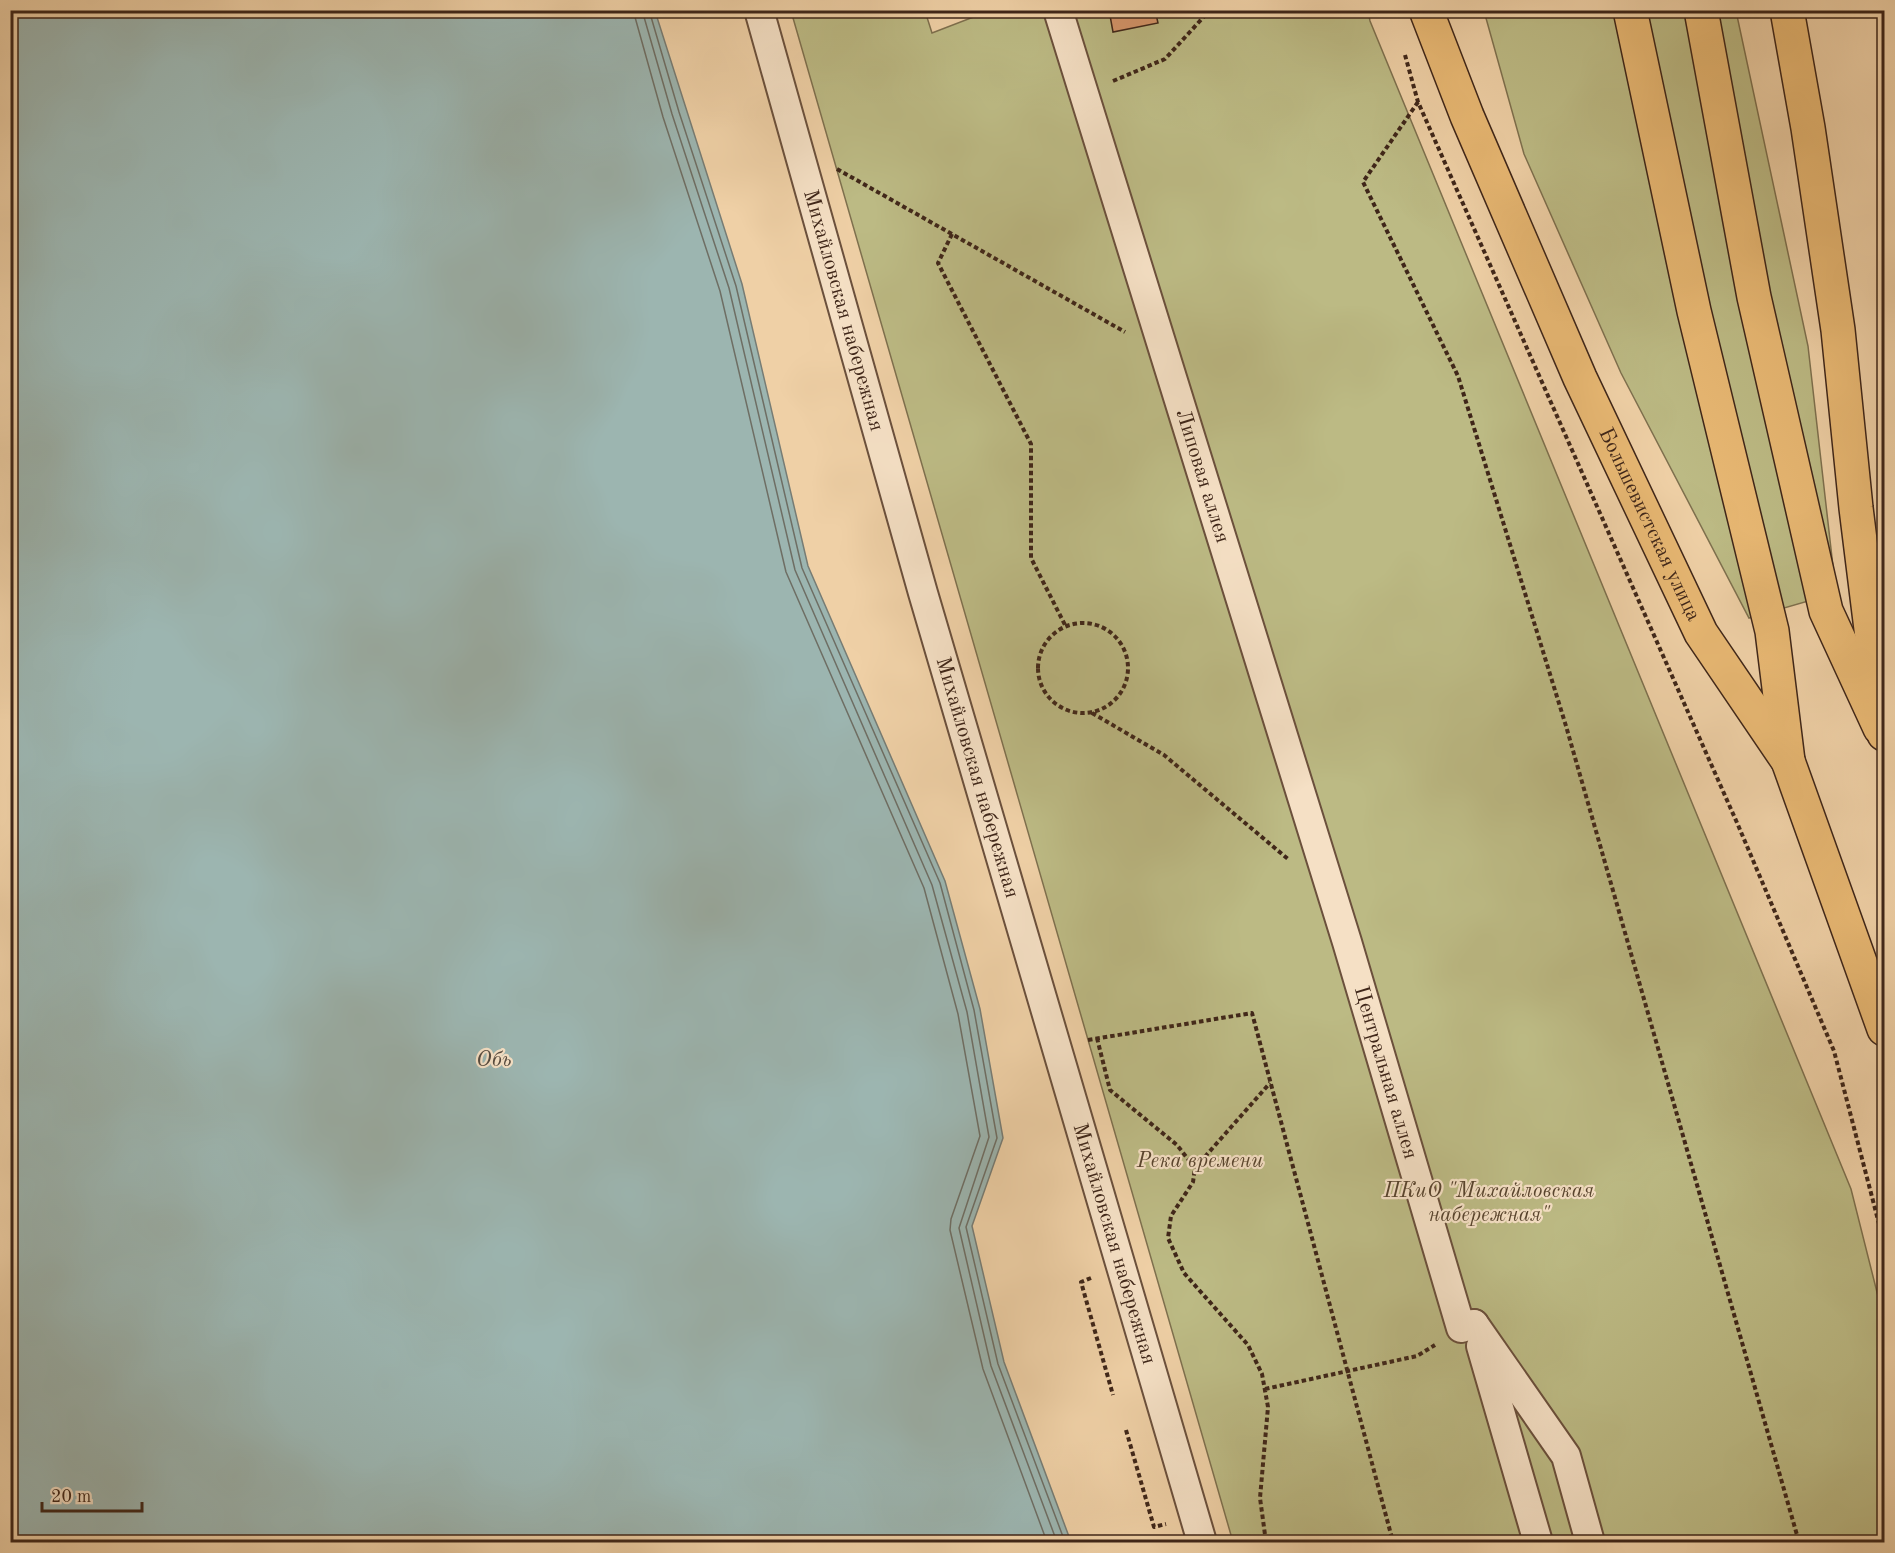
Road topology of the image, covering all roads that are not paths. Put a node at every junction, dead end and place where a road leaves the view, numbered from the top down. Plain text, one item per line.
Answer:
1 (759, 10) edge
2 (1058, 10) edge
3 (1426, 10) edge
4 (1630, 10) edge
5 (1701, 10) edge
6 (1787, 10) edge
7 (1884, 736) edge
8 (1788, 761) junction
9 (1347, 942) joint
10 (1884, 1029) edge
11 (1474, 1324) junction
12 (1202, 1542) edge
13 (1538, 1542) edge
14 (1590, 1542) edge

1 - 12 street, Михайловская набережная
2 - 9 street, Липовая аллея
3 - 8 main road, Большевистская улица
4 - 8 main road
5 - 7 main road
6 - 7 main road
8 - 10 main road, Большевистская улица
9 - 11 street, Центральная аллея
11 - 13 street
11 - 14 street, Центральная аллея

